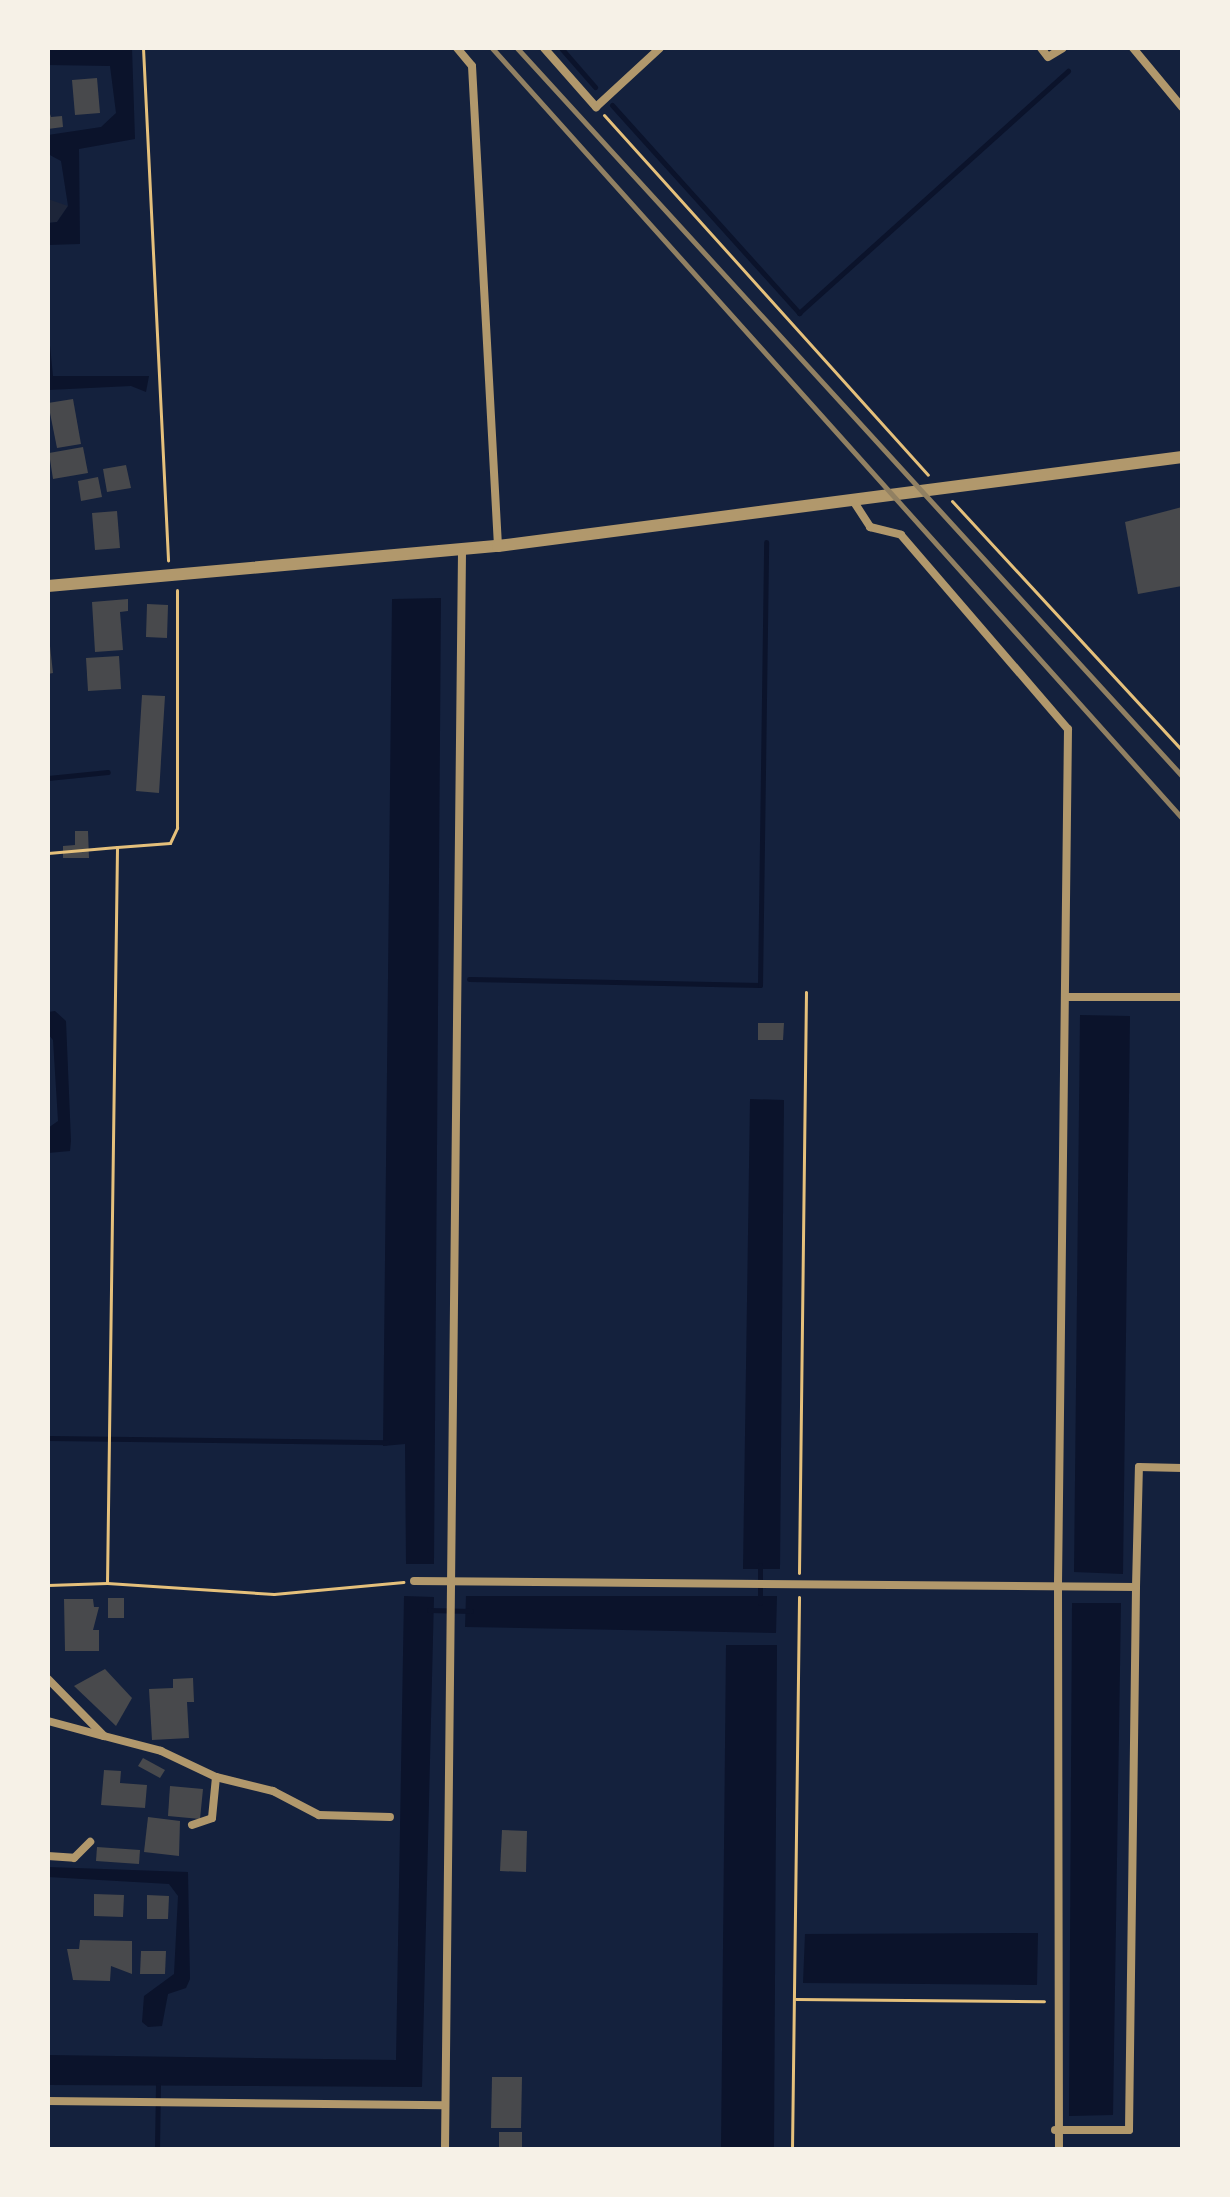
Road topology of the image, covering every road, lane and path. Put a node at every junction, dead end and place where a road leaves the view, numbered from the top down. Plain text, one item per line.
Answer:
1 (143, 48) edge
2 (457, 48) edge
3 (544, 48) edge
4 (660, 48) edge
5 (1041, 48) edge
6 (1063, 48) edge
7 (1133, 48) edge
8 (596, 107) junction
9 (1182, 107) edge
10 (1182, 457) edge
11 (942, 490) junction
12 (854, 502) junction
13 (498, 546) junction
14 (462, 550) junction
15 (173, 575) junction
16 (48, 586) edge
17 (1182, 750) edge
18 (117, 847) junction
19 (48, 853) edge
20 (1065, 997) junction
21 (1182, 997) edge
22 (1182, 1468) edge
23 (414, 1581) joint
24 (453, 1581) junction
25 (107, 1583) junction
26 (48, 1585) edge
27 (1058, 1586) junction
28 (1136, 1587) junction
29 (48, 1679) edge
30 (48, 1721) edge
31 (104, 1736) junction
32 (216, 1777) junction
33 (390, 1817) dead end
34 (192, 1825) dead end
35 (90, 1842) dead end
36 (48, 1856) edge
37 (794, 1999) dead end
38 (1056, 2001) junction
39 (48, 2101) edge
40 (445, 2105) junction
41 (1055, 2130) junction
42 (445, 2149) edge
43 (1059, 2149) edge

1 - 15 path
2 - 13 street
3 - 8 street
4 - 8 street
5 - 6 street
7 - 9 street
8 - 11 path
10 - 11 street
11 - 12 street
11 - 17 path
12 - 13 street
12 - 20 street
13 - 14 street
14 - 15 street
14 - 24 street
15 - 16 street
15 - 18 path
18 - 19 path
18 - 25 path
20 - 21 street
20 - 27 street
22 - 28 street
23 - 24 street
23 - 25 path
24 - 27 street
24 - 40 street
25 - 26 path
27 - 28 street
27 - 38 street
28 - 41 street
29 - 31 street
30 - 31 street
31 - 32 street
32 - 33 street
32 - 34 street
35 - 36 street
37 - 38 path
38 - 41 street
39 - 40 street
40 - 42 street
41 - 43 street

